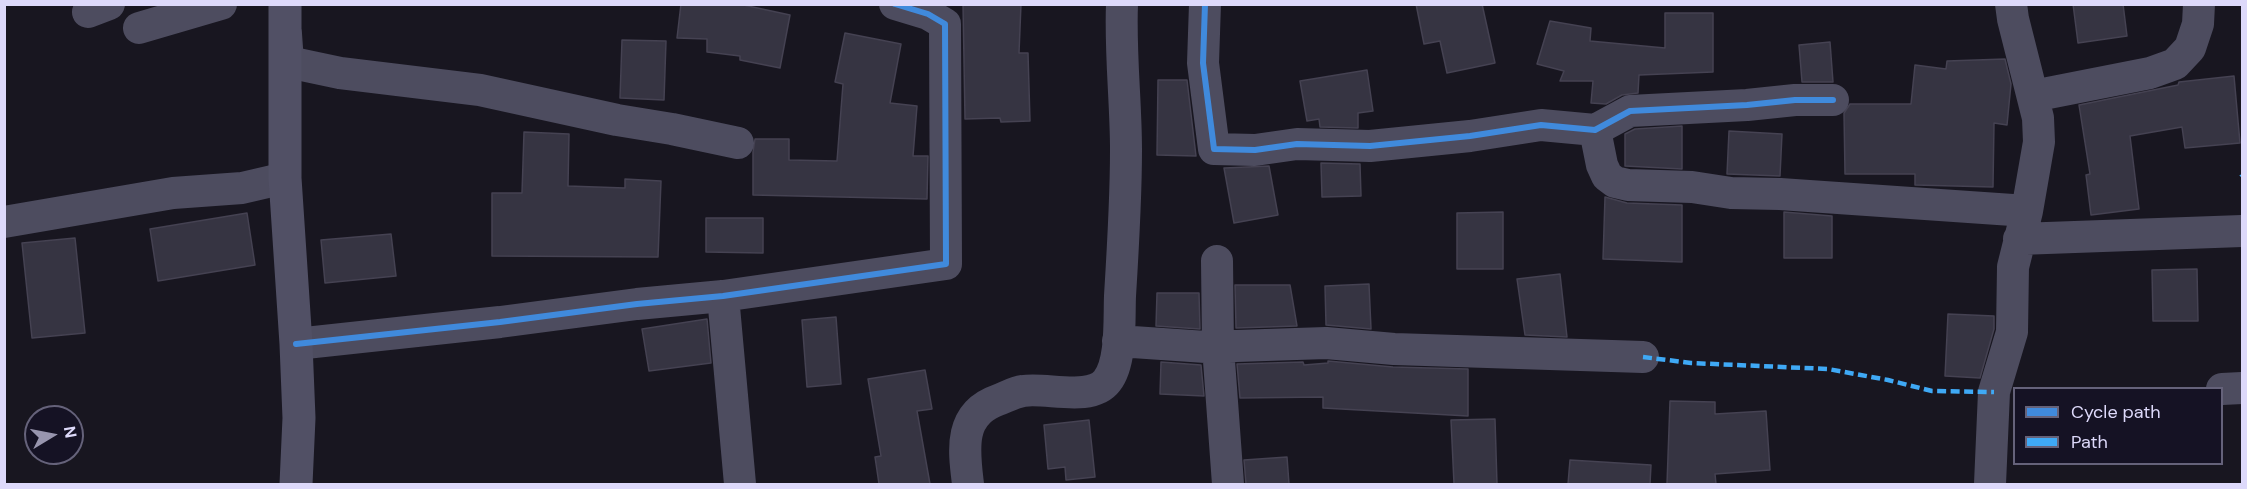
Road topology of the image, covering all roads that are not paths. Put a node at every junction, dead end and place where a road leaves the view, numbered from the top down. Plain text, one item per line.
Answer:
1 (221, 4) edge
2 (895, 4) edge
3 (1122, 4) edge
4 (1205, 4) edge
5 (2011, 4) edge
6 (2199, 4) edge
7 (286, 16) edge
8 (139, 28) dead end
9 (2033, 96) junction
10 (1833, 100) dead end
11 (1595, 130) junction
12 (738, 143) dead end
13 (285, 178) junction
14 (4, 222) edge
15 (2023, 225) junction
16 (2242, 231) edge
17 (1217, 261) dead end
18 (723, 296) junction
19 (1118, 341) junction
20 (296, 344) junction
21 (1218, 347) junction
22 (1642, 357) dead end
23 (2242, 388) edge
24 (2223, 389) edge
25 (2004, 392) edge
26 (296, 484) edge
27 (740, 484) edge
28 (968, 484) edge
29 (1228, 484) edge
30 (1990, 484) edge

1 - 8 street
2 - 18 street
3 - 19 street
4 - 11 street
5 - 9 street
6 - 9 street
7 - 12 street
7 - 13 street
9 - 15 street
10 - 11 street
11 - 15 street
13 - 14 street
13 - 20 street
15 - 16 street
15 - 25 street
17 - 21 street
18 - 20 street
18 - 27 street
19 - 21 street
19 - 28 street
20 - 26 street
21 - 22 street
21 - 29 street
23 - 24 street
25 - 30 street

